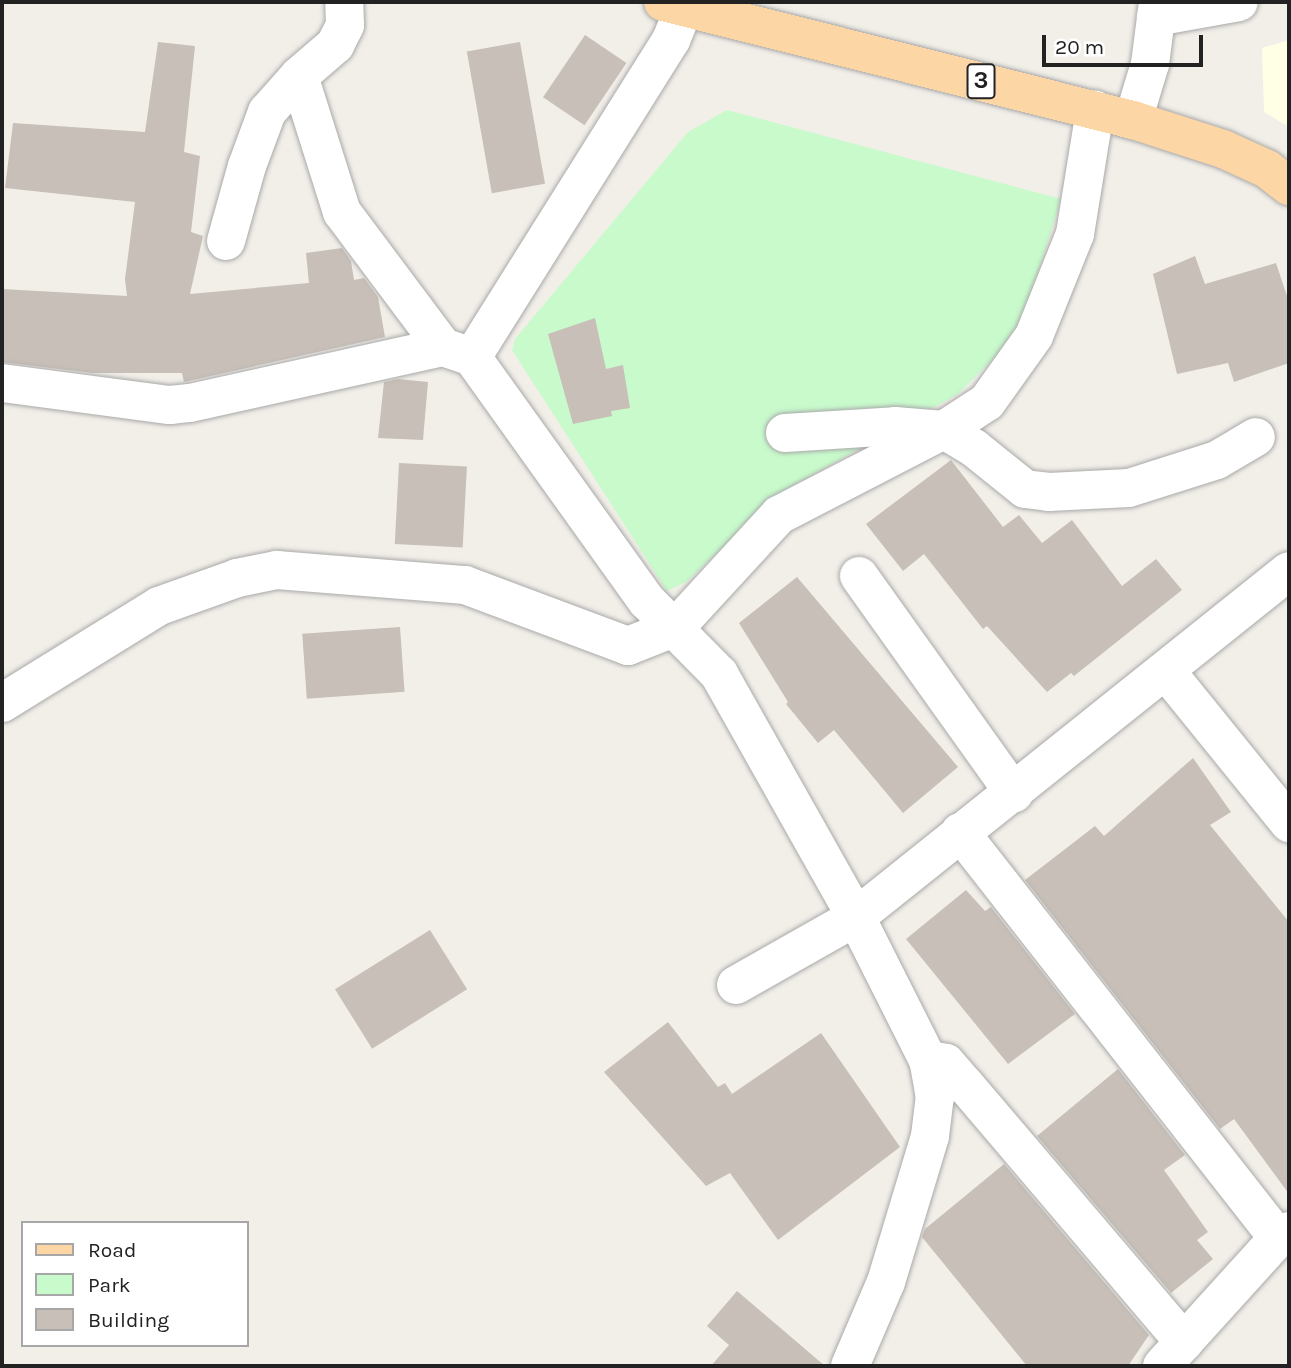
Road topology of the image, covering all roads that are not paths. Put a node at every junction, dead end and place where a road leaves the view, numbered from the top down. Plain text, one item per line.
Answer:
1 (344, 2) edge
2 (1239, 2) edge
3 (674, 5) edge
4 (1157, 10) edge
5 (299, 76) junction
6 (1095, 110) junction
7 (1133, 120) junction
8 (1289, 186) edge
9 (226, 241) dead end
10 (458, 352) junction
11 (2, 383) edge
12 (944, 430) junction
13 (785, 433) dead end
14 (1255, 437) dead end
15 (1289, 571) edge
16 (859, 576) dead end
17 (676, 627) junction
18 (1166, 671) junction
19 (2, 703) edge
20 (1013, 793) junction
21 (1289, 823) edge
22 (960, 832) junction
23 (856, 917) junction
24 (736, 985) dead end
25 (928, 1060) junction
26 (1283, 1234) edge
27 (1173, 1354) edge
28 (850, 1366) edge

1 - 5 street
2 - 4 street
3 - 6 main road, 3
3 - 10 street
4 - 7 street
5 - 9 street
5 - 10 street
6 - 7 main road, 3
6 - 12 street
7 - 8 main road, 3
10 - 11 street
10 - 17 street
12 - 13 street
12 - 14 street
12 - 17 street
15 - 18 street
16 - 20 street
17 - 19 street
17 - 23 street
18 - 20 street
18 - 21 street
20 - 22 street
22 - 23 street
22 - 26 street
23 - 24 street
23 - 25 street
25 - 27 street
25 - 28 street
26 - 27 street

